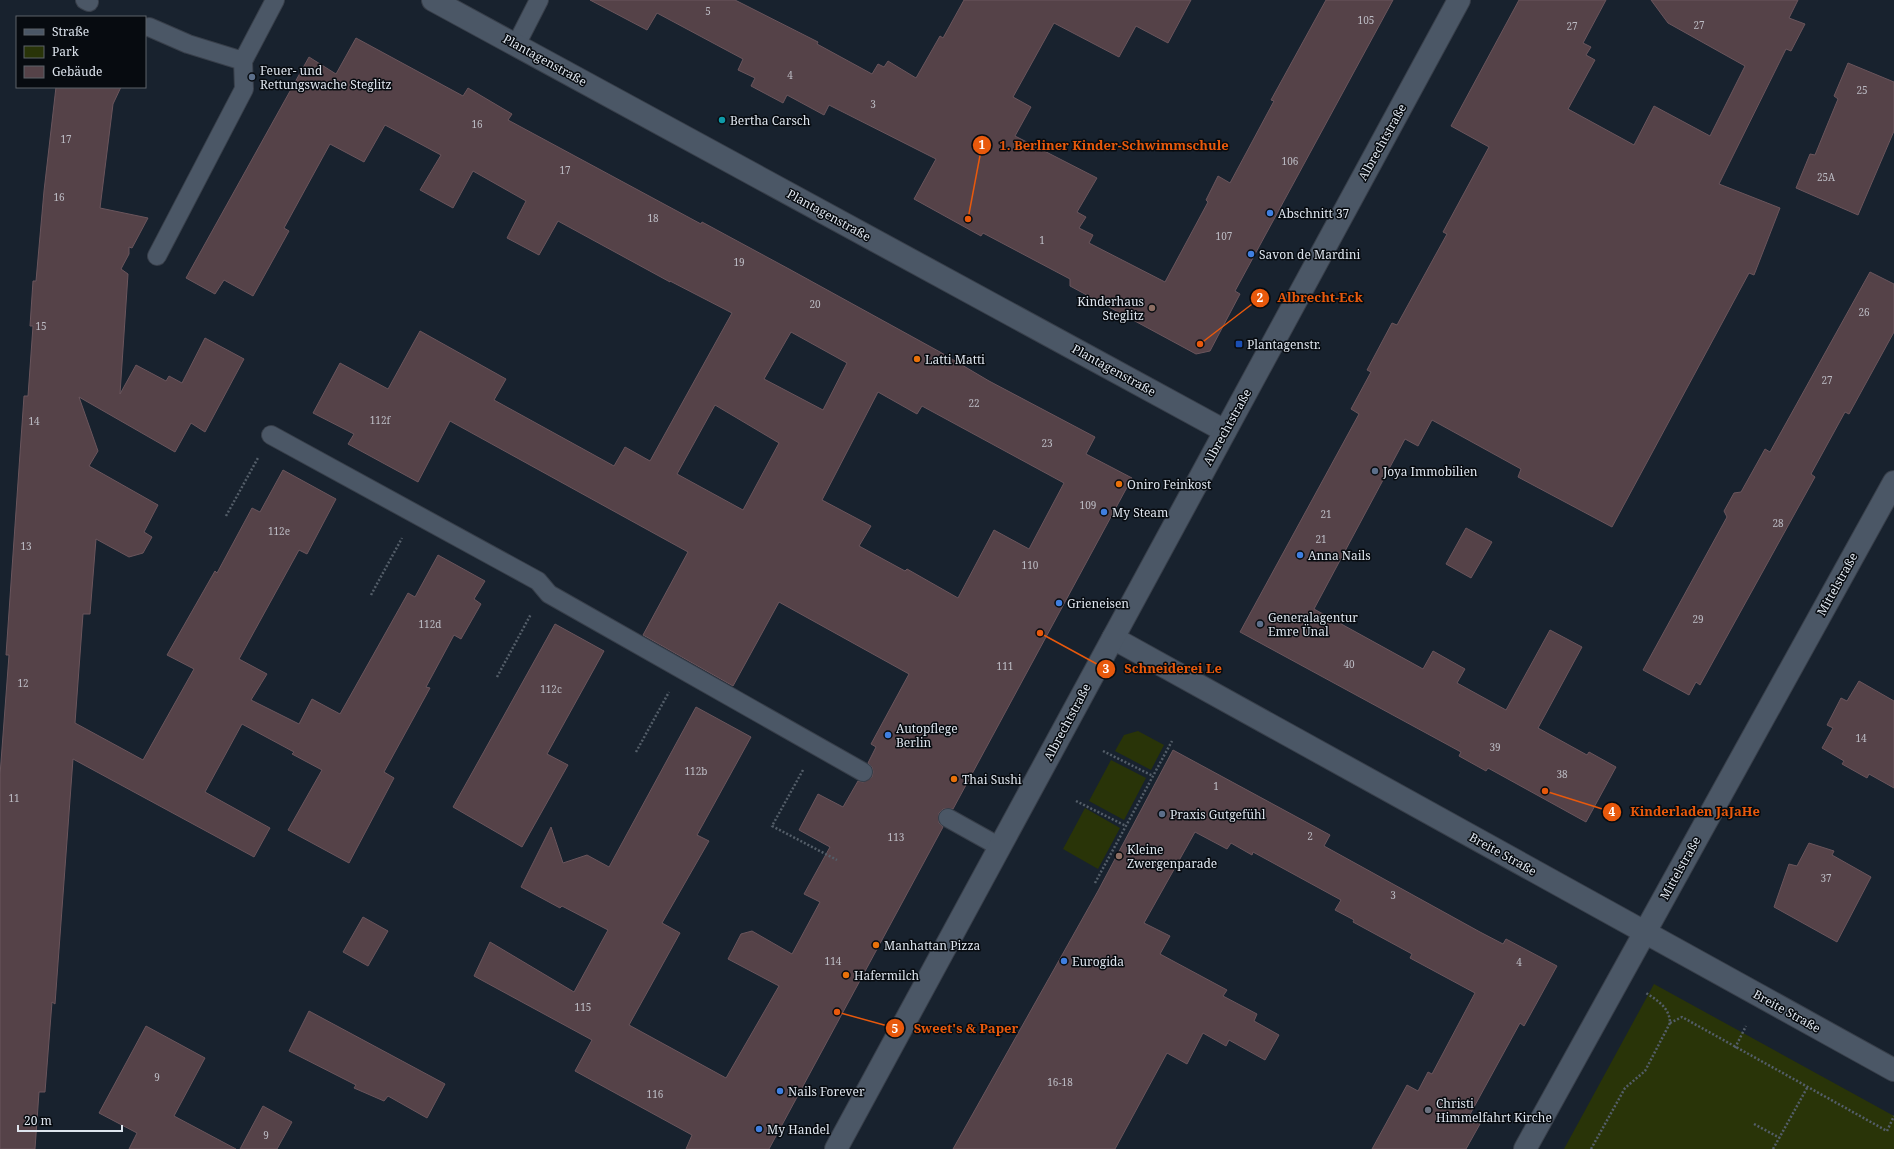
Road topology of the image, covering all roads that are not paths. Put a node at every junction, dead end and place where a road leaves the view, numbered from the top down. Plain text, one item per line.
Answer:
1 (275, 0) edge
2 (433, 0) edge
3 (539, 0) edge
4 (1460, 0) edge
5 (149, 26) dead end
6 (516, 44) junction
7 (243, 61) junction
8 (157, 256) dead end
9 (1225, 431) junction
10 (271, 435) road end
11 (1894, 482) edge
12 (1113, 638) junction
13 (863, 772) dead end
14 (948, 818) dead end
15 (1000, 847) junction
16 (1644, 932) junction
17 (1894, 1070) edge
18 (836, 1149) edge
19 (1524, 1149) edge

1 - 7 lane
2 - 6 street, Plantagenstraße
3 - 6 lane
4 - 9 street, Albrechtstraße
5 - 7 lane
6 - 9 street, Plantagenstraße
7 - 8 lane
9 - 12 street, Albrechtstraße
10 - 13 lane
11 - 16 street, Mittelstraße
12 - 15 street, Albrechtstraße
12 - 16 street, Breite Straße
14 - 15 lane
15 - 18 street, Albrechtstraße
16 - 17 street, Breite Straße
16 - 19 street, Mittelstraße

